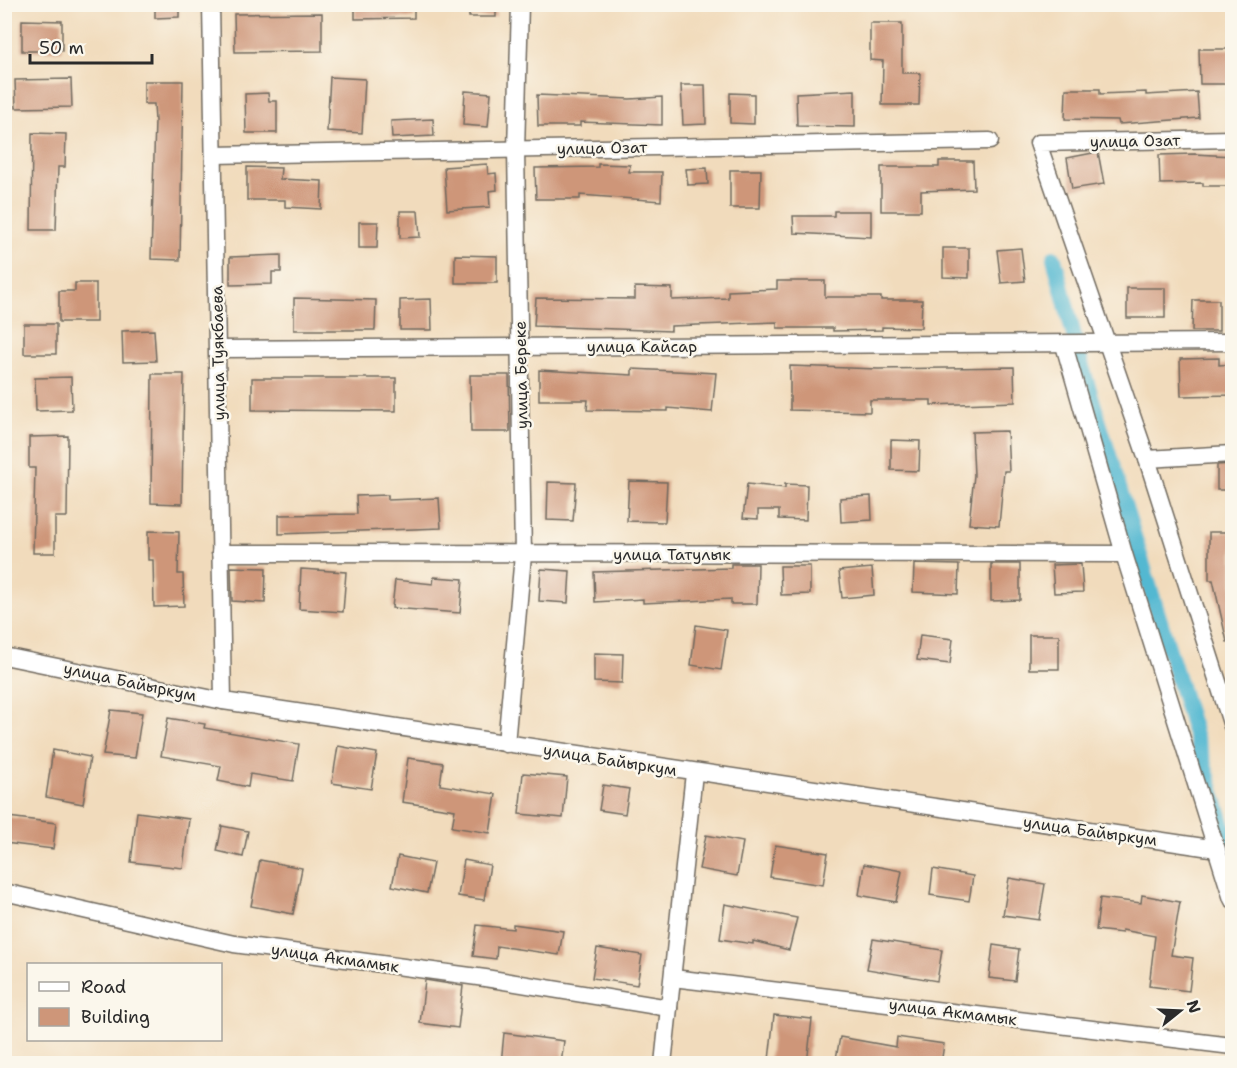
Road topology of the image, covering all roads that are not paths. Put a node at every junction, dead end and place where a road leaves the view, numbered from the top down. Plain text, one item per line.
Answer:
1 (211, 4) edge
2 (520, 4) edge
3 (1233, 139) edge
4 (990, 141) dead end
5 (516, 150) junction
6 (214, 155) junction
7 (1233, 342) edge
8 (1103, 343) junction
9 (1064, 345) junction
10 (520, 347) junction
11 (219, 349) junction
12 (1233, 454) edge
13 (1148, 459) junction
14 (220, 553) junction
15 (1124, 554) junction
16 (523, 555) junction
17 (4, 656) edge
18 (223, 701) junction
19 (1233, 726) edge
20 (506, 744) junction
21 (694, 773) junction
22 (1217, 849) junction
23 (4, 892) edge
24 (1233, 899) edge
25 (673, 978) junction
26 (669, 1008) junction
27 (1233, 1046) edge
28 (663, 1064) edge

1 - 6 street, улица Туякбаева
2 - 5 street, улица Береке
3 - 8 street, улица Озат
4 - 5 street, улица Озат
5 - 6 street, улица Озат
5 - 10 street, улица Береке
6 - 11 street, улица Туякбаева
7 - 8 street
8 - 9 street, улица Кайсар
8 - 13 street
9 - 10 street, улица Кайсар
9 - 15 street
10 - 11 street, улица Кайсар
10 - 16 street, улица Береке
11 - 14 street, улица Туякбаева
12 - 13 street
13 - 19 street
14 - 16 street, улица Татулык
14 - 18 street, улица Туякбаева
15 - 16 street, улица Татулык
15 - 22 street
16 - 20 street, улица Береке
17 - 18 street, улица Байыркум
18 - 20 street, улица Байыркум
20 - 21 street, улица Байыркум
21 - 22 street, улица Байыркум
21 - 25 street
22 - 24 street
23 - 26 street, улица Акмамык
25 - 26 street
25 - 27 street, улица Акмамык
26 - 28 street

